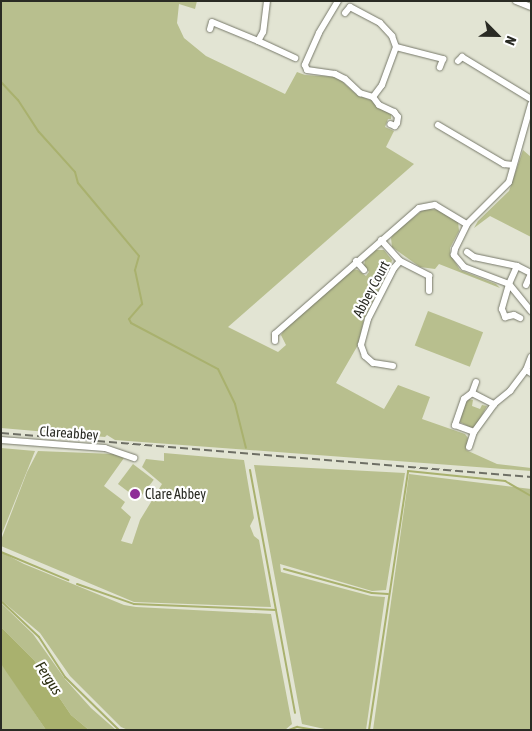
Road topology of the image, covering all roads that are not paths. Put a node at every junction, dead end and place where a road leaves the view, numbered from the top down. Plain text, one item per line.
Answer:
1 (267, 1) edge
2 (338, 1) edge
3 (516, 1) edge
4 (531, 7) edge
5 (345, 13) dead end
6 (210, 29) dead end
7 (258, 41) junction
8 (396, 47) junction
9 (295, 58) dead end
10 (458, 62) dead end
11 (440, 67) dead end
12 (373, 97) junction
13 (531, 99) edge
14 (531, 104) edge
15 (390, 124) dead end
16 (438, 125) dead end
17 (513, 165) junction
18 (467, 224) junction
19 (381, 240) junction
20 (467, 252) dead end
21 (356, 261) junction
22 (400, 261) junction
23 (517, 266) junction
24 (364, 270) dead end
25 (531, 274) edge
26 (509, 284) junction
27 (526, 285) dead end
28 (429, 291) dead end
29 (531, 311) edge
30 (520, 318) dead end
31 (275, 341) dead end
32 (531, 357) edge
33 (393, 366) dead end
34 (529, 371) edge
35 (476, 382) dead end
36 (472, 393) junction
37 (494, 404) junction
38 (474, 432) junction
39 (1, 440) edge
40 (469, 447) dead end
41 (134, 458) dead end

1 - 7 street
2 - 12 street
3 - 4 street
5 - 8 street
6 - 7 street
7 - 9 street
8 - 11 street
8 - 12 street
10 - 13 street
12 - 15 street
14 - 17 street
16 - 17 street
17 - 18 street
18 - 19 street, Abbey Court
18 - 26 street
19 - 21 street, Abbey Court
19 - 22 street, Abbey Court
20 - 23 street
21 - 24 street, Abbey Court
21 - 31 street, Abbey Court
22 - 28 street, Abbey Court
22 - 33 street, Abbey Court
23 - 25 street
23 - 26 street
25 - 27 street
26 - 29 street
26 - 30 street
32 - 34 street
34 - 37 street
35 - 36 street
36 - 37 street
36 - 38 street
37 - 38 street
38 - 40 street
39 - 41 street, Clareabbey

